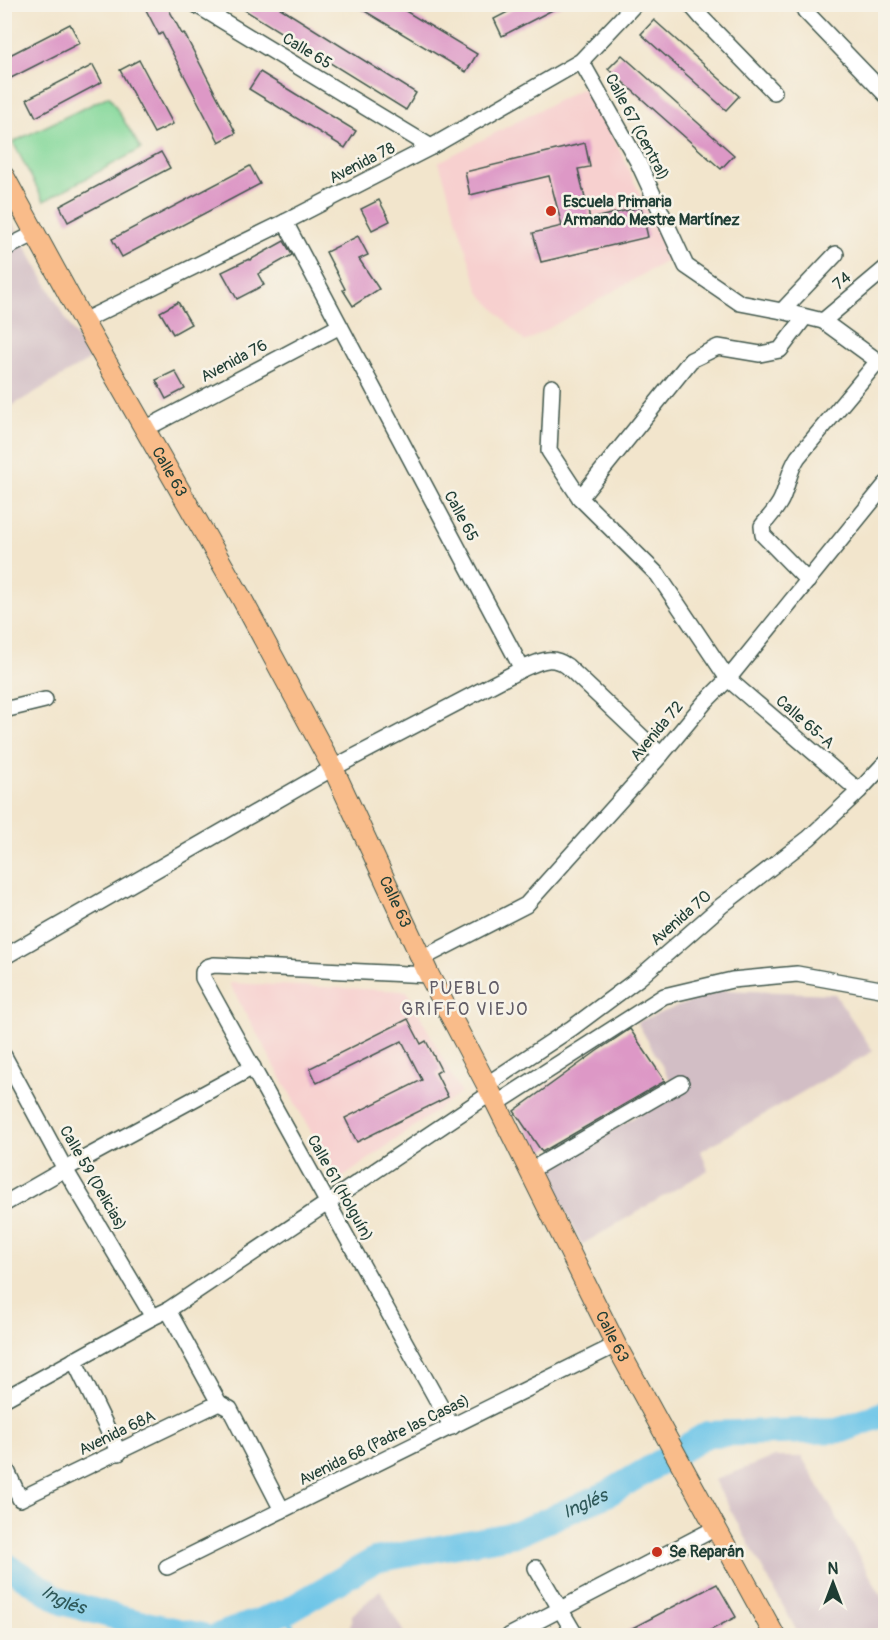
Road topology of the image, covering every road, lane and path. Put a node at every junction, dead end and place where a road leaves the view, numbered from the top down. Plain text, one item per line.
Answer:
1 (195, 4) edge
2 (635, 4) edge
3 (690, 4) edge
4 (808, 8) edge
5 (581, 61) junction
6 (774, 92) dead end
7 (885, 95) edge
8 (431, 147) junction
9 (4, 176) edge
10 (285, 222) junction
11 (36, 233) junction
12 (4, 249) edge
13 (836, 254) dead end
14 (885, 268) edge
15 (782, 311) junction
16 (805, 317) junction
17 (84, 321) junction
18 (823, 321) junction
19 (340, 326) junction
20 (882, 364) edge
21 (552, 387) dead end
22 (145, 429) junction
23 (885, 484) edge
24 (580, 498) junction
25 (808, 581) junction
26 (522, 669) junction
27 (728, 679) junction
28 (45, 700) dead end
29 (4, 710) edge
30 (661, 756) junction
31 (885, 762) edge
32 (333, 768) junction
33 (858, 791) junction
34 (4, 957) edge
35 (425, 967) junction
36 (885, 990) edge
37 (4, 1056) edge
38 (253, 1067) junction
39 (681, 1083) dead end
40 (491, 1094) junction
41 (65, 1169) junction
42 (529, 1171) junction
43 (328, 1203) junction
44 (4, 1204) edge
45 (168, 1310) junction
46 (153, 1317) junction
47 (616, 1345) junction
48 (74, 1360) junction
49 (4, 1399) edge
50 (225, 1406) junction
51 (452, 1427) junction
52 (119, 1453) junction
53 (4, 1464) edge
54 (282, 1510) junction
55 (716, 1528) junction
56 (167, 1567) dead end
57 (536, 1568) dead end
58 (561, 1610) junction
59 (770, 1630) edge
60 (509, 1635) edge
61 (576, 1635) edge

1 - 8 street, Calle 65
2 - 5 street, Avenida 78
3 - 6 street
4 - 7 street
5 - 8 street, Avenida 78
5 - 15 street, Calle 67 (Central)
8 - 10 street, Avenida 78
9 - 11 main road, Calle 63
10 - 17 street, Avenida 78
10 - 19 street, Calle 65
11 - 12 street
11 - 17 main road, Calle 63
13 - 15 street
14 - 18 street, 74
15 - 16 street, Calle 67 (Central)
16 - 18 street, Calle 67 (Central)
16 - 24 street
17 - 22 main road, Calle 63
18 - 20 street, Calle 67 (Central)
19 - 22 street, Avenida 76
19 - 26 street, Calle 65
20 - 25 street
21 - 24 street, Calle 65-A
22 - 32 main road, Calle 63
23 - 25 street, Avenida 72
24 - 27 street, Calle 65-A
25 - 27 street, Avenida 72
26 - 30 street
26 - 32 street
27 - 30 street, Avenida 72
27 - 33 street, Calle 65-A
28 - 29 street
30 - 35 street, Avenida 72
31 - 33 street, Avenida 70
32 - 34 street
32 - 35 main road, Calle 63
33 - 40 street, Avenida 70
35 - 38 street, Calle 61 (Holguín)
35 - 40 main road, Calle 63
36 - 40 street
37 - 41 street, Calle 59 (Delicias)
38 - 41 street
38 - 43 street, Calle 61 (Holguín)
39 - 42 street
40 - 42 main road, Calle 63
40 - 43 street
41 - 44 street
41 - 46 street, Calle 59 (Delicias)
42 - 47 main road, Calle 63
43 - 45 street
43 - 51 street, Calle 61 (Holguín)
45 - 46 street
45 - 50 street
46 - 48 street
47 - 51 street, Avenida 68 (Padre las Casas)
47 - 55 main road, Calle 63
48 - 49 street
48 - 52 street
50 - 52 street, Avenida 68A
50 - 54 street
51 - 54 street, Avenida 68 (Padre las Casas)
52 - 53 street, Avenida 68A
54 - 56 street, Avenida 68 (Padre las Casas)
55 - 58 street
55 - 59 main road, Calle 63
57 - 58 street
58 - 60 street
58 - 61 street

